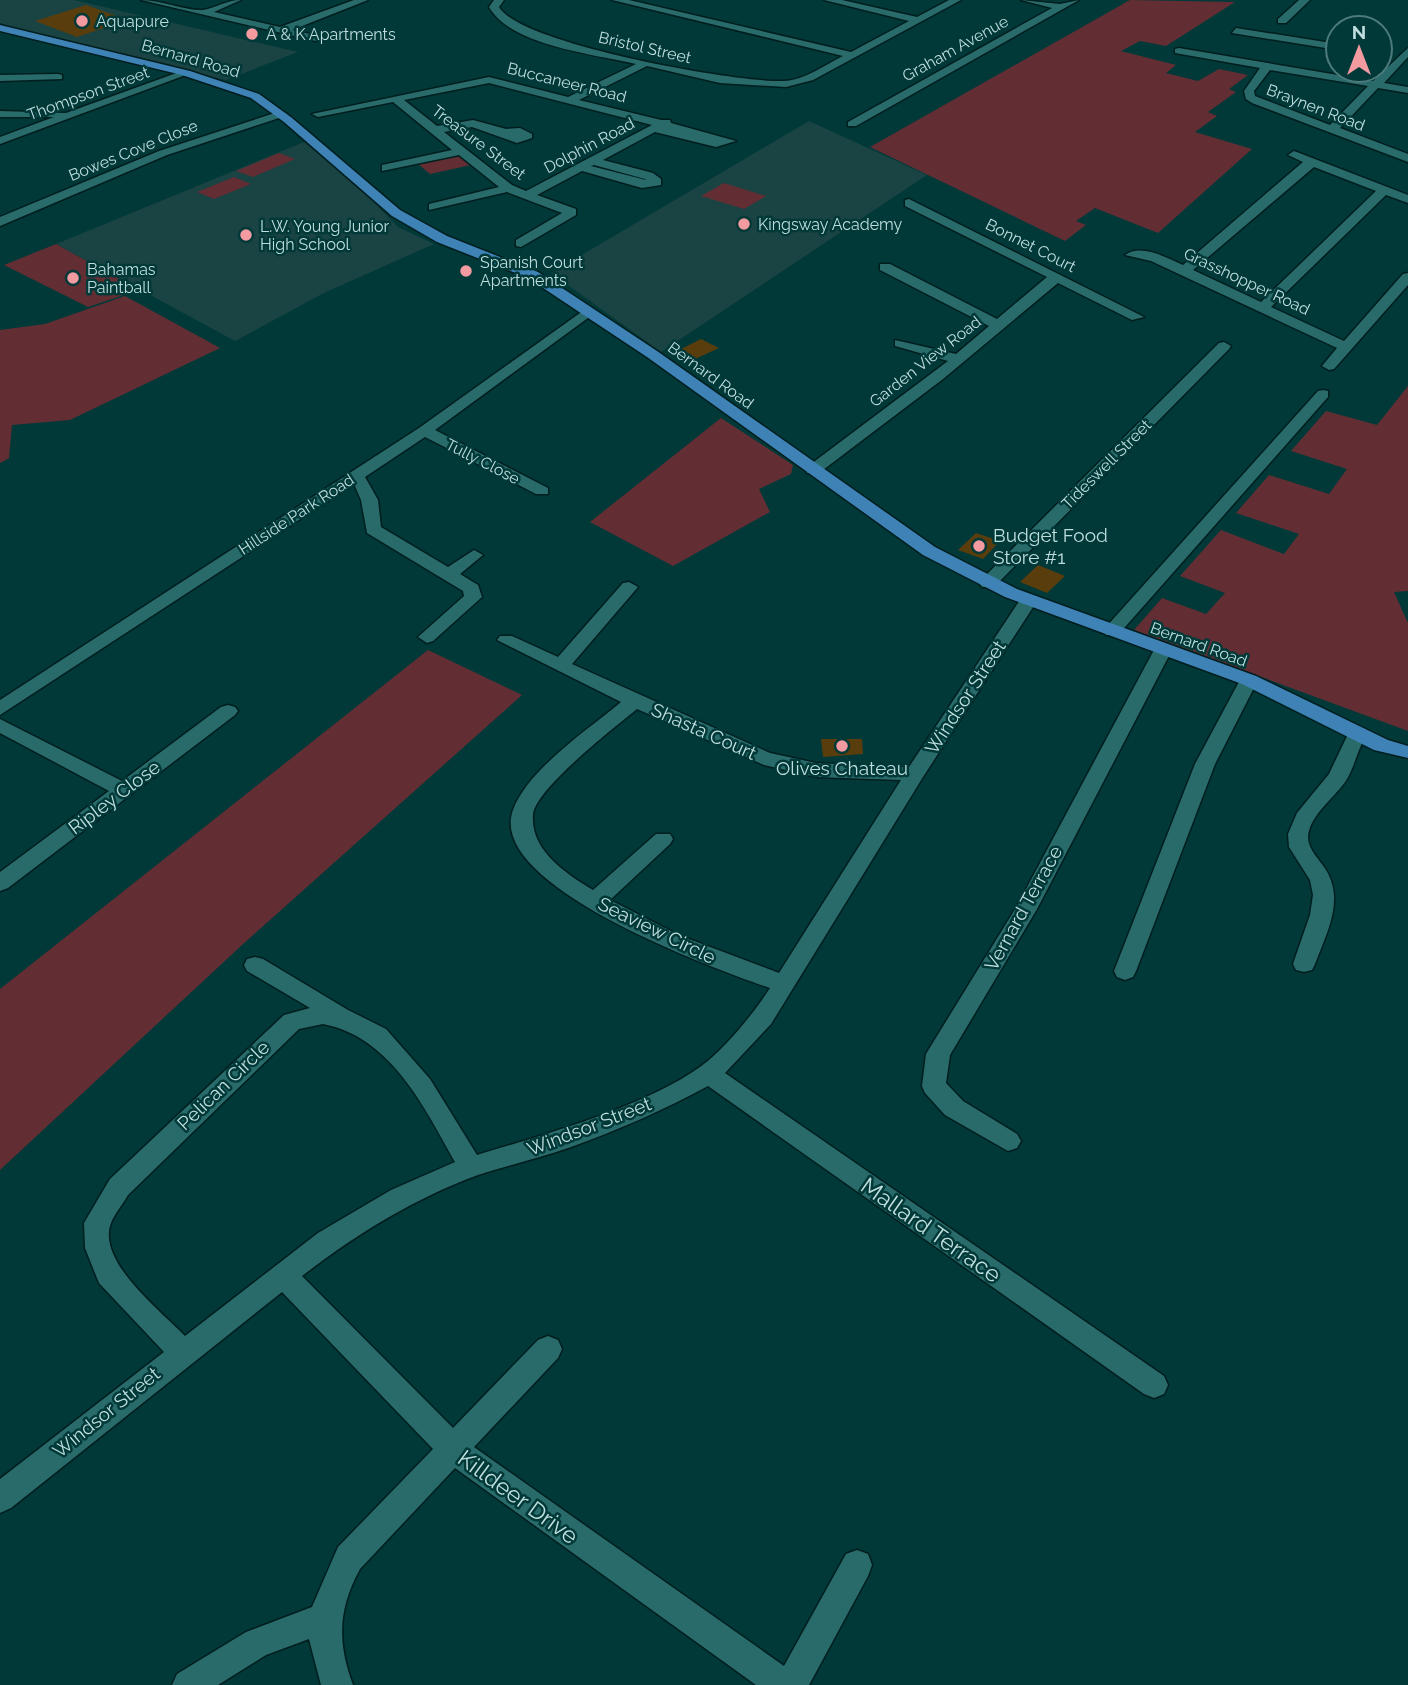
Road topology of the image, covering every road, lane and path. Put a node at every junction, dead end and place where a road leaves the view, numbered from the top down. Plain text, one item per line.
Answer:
1 (146, 0) edge
2 (236, 0) edge
3 (499, 0) edge
4 (617, 0) edge
5 (829, 0) edge
6 (956, 0) edge
7 (1026, 0) edge
8 (1074, 0) edge
9 (1305, 0) edge
10 (354, 1) edge
11 (1061, 7) junction
12 (203, 13) junction
13 (918, 20) junction
14 (1282, 22) dead end
15 (0, 28) edge
16 (282, 30) junction
17 (1236, 31) dead end
18 (320, 39) dead end
19 (1324, 45) edge
20 (1179, 51) dead end
21 (852, 55) junction
22 (1403, 56) edge
23 (629, 59) junction
24 (645, 63) junction
25 (1268, 65) junction
26 (186, 73) junction
27 (58, 77) dead end
28 (0, 78) edge
29 (1378, 85) junction
30 (1408, 90) edge
31 (556, 95) junction
32 (394, 98) junction
33 (572, 99) junction
34 (0, 114) edge
35 (281, 114) junction
36 (318, 114) dead end
37 (74, 115) junction
38 (852, 124) dead end
39 (660, 126) junction
40 (436, 130) junction
41 (1332, 130) junction
42 (505, 132) dead end
43 (0, 141) edge
44 (462, 151) junction
45 (1294, 155) dead end
46 (1408, 158) edge
47 (1314, 163) junction
48 (386, 168) dead end
49 (508, 187) junction
50 (1384, 190) junction
51 (527, 195) junction
52 (1408, 199) edge
53 (909, 203) dead end
54 (433, 207) dead end
55 (0, 222) edge
56 (521, 243) dead end
57 (1132, 255) dead end
58 (885, 267) dead end
59 (1184, 271) junction
60 (1056, 277) junction
61 (1408, 277) edge
62 (1262, 308) junction
63 (587, 312) junction
64 (998, 325) junction
65 (1124, 328) dead end
66 (900, 344) dead end
67 (1224, 346) dead end
68 (1346, 347) junction
69 (958, 359) junction
70 (1329, 366) dead end
71 (1323, 394) dead end
72 (424, 431) junction
73 (813, 470) junction
74 (355, 476) junction
75 (542, 491) dead end
76 (474, 555) dead end
77 (449, 575) junction
78 (988, 583) junction
79 (629, 587) dead end
80 (1028, 601) junction
81 (1112, 631) junction
82 (427, 637) dead end
83 (506, 640) dead end
84 (1163, 650) junction
85 (562, 664) junction
86 (1249, 680) junction
87 (634, 701) junction
88 (0, 709) edge
89 (228, 711) dead end
90 (0, 725) edge
91 (1357, 734) junction
92 (1408, 752) edge
93 (915, 774) junction
94 (124, 790) junction
95 (663, 839) dead end
96 (0, 883) edge
97 (595, 901) junction
98 (1304, 964) dead end
99 (256, 965) dead end
100 (1125, 971) dead end
101 (785, 984) junction
102 (344, 1017) junction
103 (709, 1074) junction
104 (1008, 1141) dead end
105 (471, 1167) junction
106 (283, 1275) junction
107 (548, 1349) dead end
108 (182, 1352) junction
109 (1154, 1385) dead end
110 (452, 1448) junction
111 (0, 1498) edge
112 (857, 1565) dead end
113 (324, 1618) junction
114 (188, 1685) edge
115 (337, 1685) edge
116 (783, 1685) edge
117 (791, 1685) edge

1 - 12 street
2 - 12 street
3 - 23 street, Bristol Street
4 - 21 street
5 - 13 street
6 - 13 street, Bristol Street
7 - 11 street
8 - 11 street, Graham Avenue
9 - 14 street
10 - 16 street
11 - 38 street, Graham Avenue
12 - 16 street
13 - 21 street, Bristol Street
15 - 26 main road, Bernard Road
16 - 18 street
17 - 19 street
20 - 25 street
21 - 24 street, Bristol Street
22 - 29 street
23 - 24 street, Bristol Street
23 - 31 street
24 - 33 street
25 - 29 street
25 - 41 street, Braynen Road
26 - 35 main road, Bernard Road
26 - 37 street, Thompson Street
27 - 28 street
29 - 30 street
29 - 41 street
31 - 32 street, Buccaneer Road
31 - 33 street, Buccaneer Road
32 - 36 street, Buccaneer Road
32 - 40 street, Treasure Street
33 - 39 street, Buccaneer Road
34 - 37 street
35 - 55 street, Bowes Cove Close
35 - 63 main road, Bernard Road
37 - 43 street, Thompson Street
39 - 39 street, Buccaneer Road
39 - 51 street, Dolphin Road
40 - 42 street
40 - 44 street, Treasure Street
41 - 46 street, Braynen Road
44 - 48 street
44 - 49 street, Treasure Street
45 - 47 street
47 - 50 street
47 - 59 street
49 - 51 street, Treasure Street
49 - 54 street
50 - 52 street
50 - 62 street
51 - 56 street, Treasure Street
53 - 60 street, Bonnet Court
57 - 59 street, Grasshopper Road
58 - 64 street
59 - 62 street, Grasshopper Road
60 - 64 street, Garden View Road
60 - 65 street, Bonnet Court
61 - 68 street
62 - 68 street, Grasshopper Road
63 - 72 street, Hillside Park Road
63 - 73 main road, Bernard Road
64 - 69 street, Garden View Road
66 - 69 street
67 - 78 street, Tideswell Street
68 - 70 street
69 - 73 street, Garden View Road
71 - 81 street
72 - 74 street, Hillside Park Road
72 - 75 street, Tully Close
73 - 78 main road, Bernard Road
74 - 77 street
74 - 88 street, Hillside Park Road
76 - 77 street
77 - 82 street
78 - 80 main road, Bernard Road
79 - 85 street
80 - 81 main road, Bernard Road
80 - 93 street, Windsor Street
81 - 84 main road, Bernard Road
83 - 85 street, Shasta Court
84 - 86 main road, Bernard Road
84 - 104 street, Vernard Terrace
85 - 87 street, Shasta Court
86 - 91 main road, Bernard Road
86 - 100 street
87 - 93 street, Shasta Court
87 - 97 street, Seaview Circle
89 - 94 street, Ripley Close
90 - 94 street
91 - 92 main road, Bernard Road
91 - 98 street
93 - 101 street, Windsor Street
94 - 96 street, Ripley Close
95 - 97 street
97 - 101 street, Seaview Circle
99 - 102 street
101 - 103 street, Windsor Street
102 - 105 street, Pelican Circle
102 - 108 street, Pelican Circle
103 - 105 street, Windsor Street
103 - 109 street, Mallard Terrace
105 - 106 street, Windsor Street
106 - 108 street, Windsor Street
106 - 110 street, Killdeer Drive
107 - 110 street
108 - 111 street, Windsor Street
110 - 113 street
110 - 116 street, Killdeer Drive
112 - 117 street
113 - 114 street
113 - 115 street

